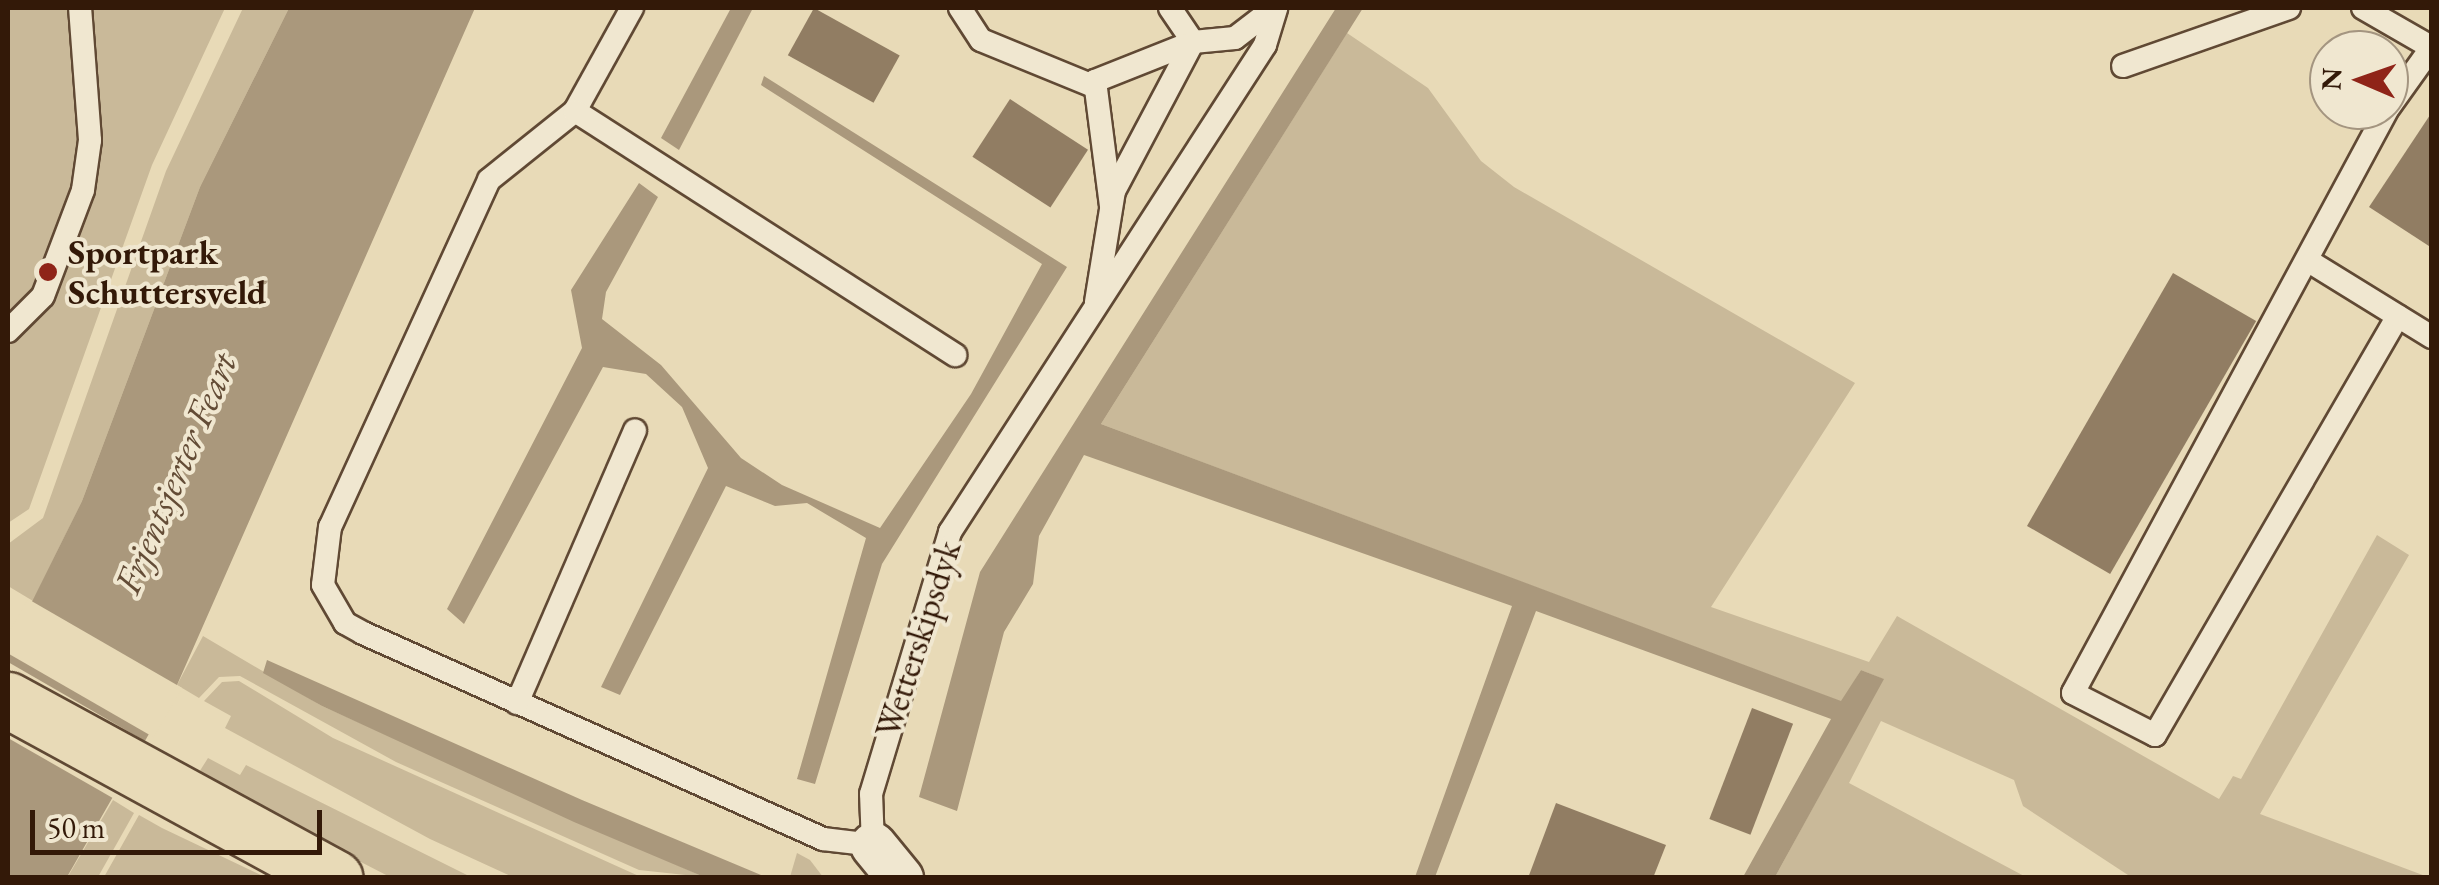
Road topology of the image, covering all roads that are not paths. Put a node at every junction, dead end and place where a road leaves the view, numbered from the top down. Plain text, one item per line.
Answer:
1 (80, 8) edge
2 (632, 8) edge
3 (960, 8) edge
4 (1170, 8) edge
5 (1275, 8) edge
6 (2288, 8) edge
7 (2363, 8) edge
8 (1194, 42) junction
9 (2430, 46) edge
10 (2123, 66) dead end
11 (2409, 77) edge
12 (1092, 86) junction
13 (575, 111) junction
14 (2377, 130) edge
15 (1111, 206) junction
16 (2312, 263) junction
17 (1094, 310) junction
18 (2398, 316) junction
19 (8, 331) edge
20 (2432, 337) edge
21 (955, 355) dead end
22 (635, 430) dead end
23 (8, 700) edge
24 (517, 703) junction
25 (886, 862) edge
26 (334, 878) edge

1 - 19 lane
2 - 13 lane
3 - 12 lane
4 - 8 lane
5 - 8 lane
5 - 17 lane, Wetterskipsdyk
6 - 10 lane
7 - 9 lane
8 - 12 lane
8 - 15 lane
9 - 11 lane
12 - 15 lane
13 - 21 lane
13 - 24 lane
14 - 16 lane
15 - 17 lane
16 - 18 lane
16 - 18 lane
17 - 25 lane, Wetterskipsdyk
18 - 20 lane
22 - 24 lane
23 - 26 main road
24 - 25 lane

